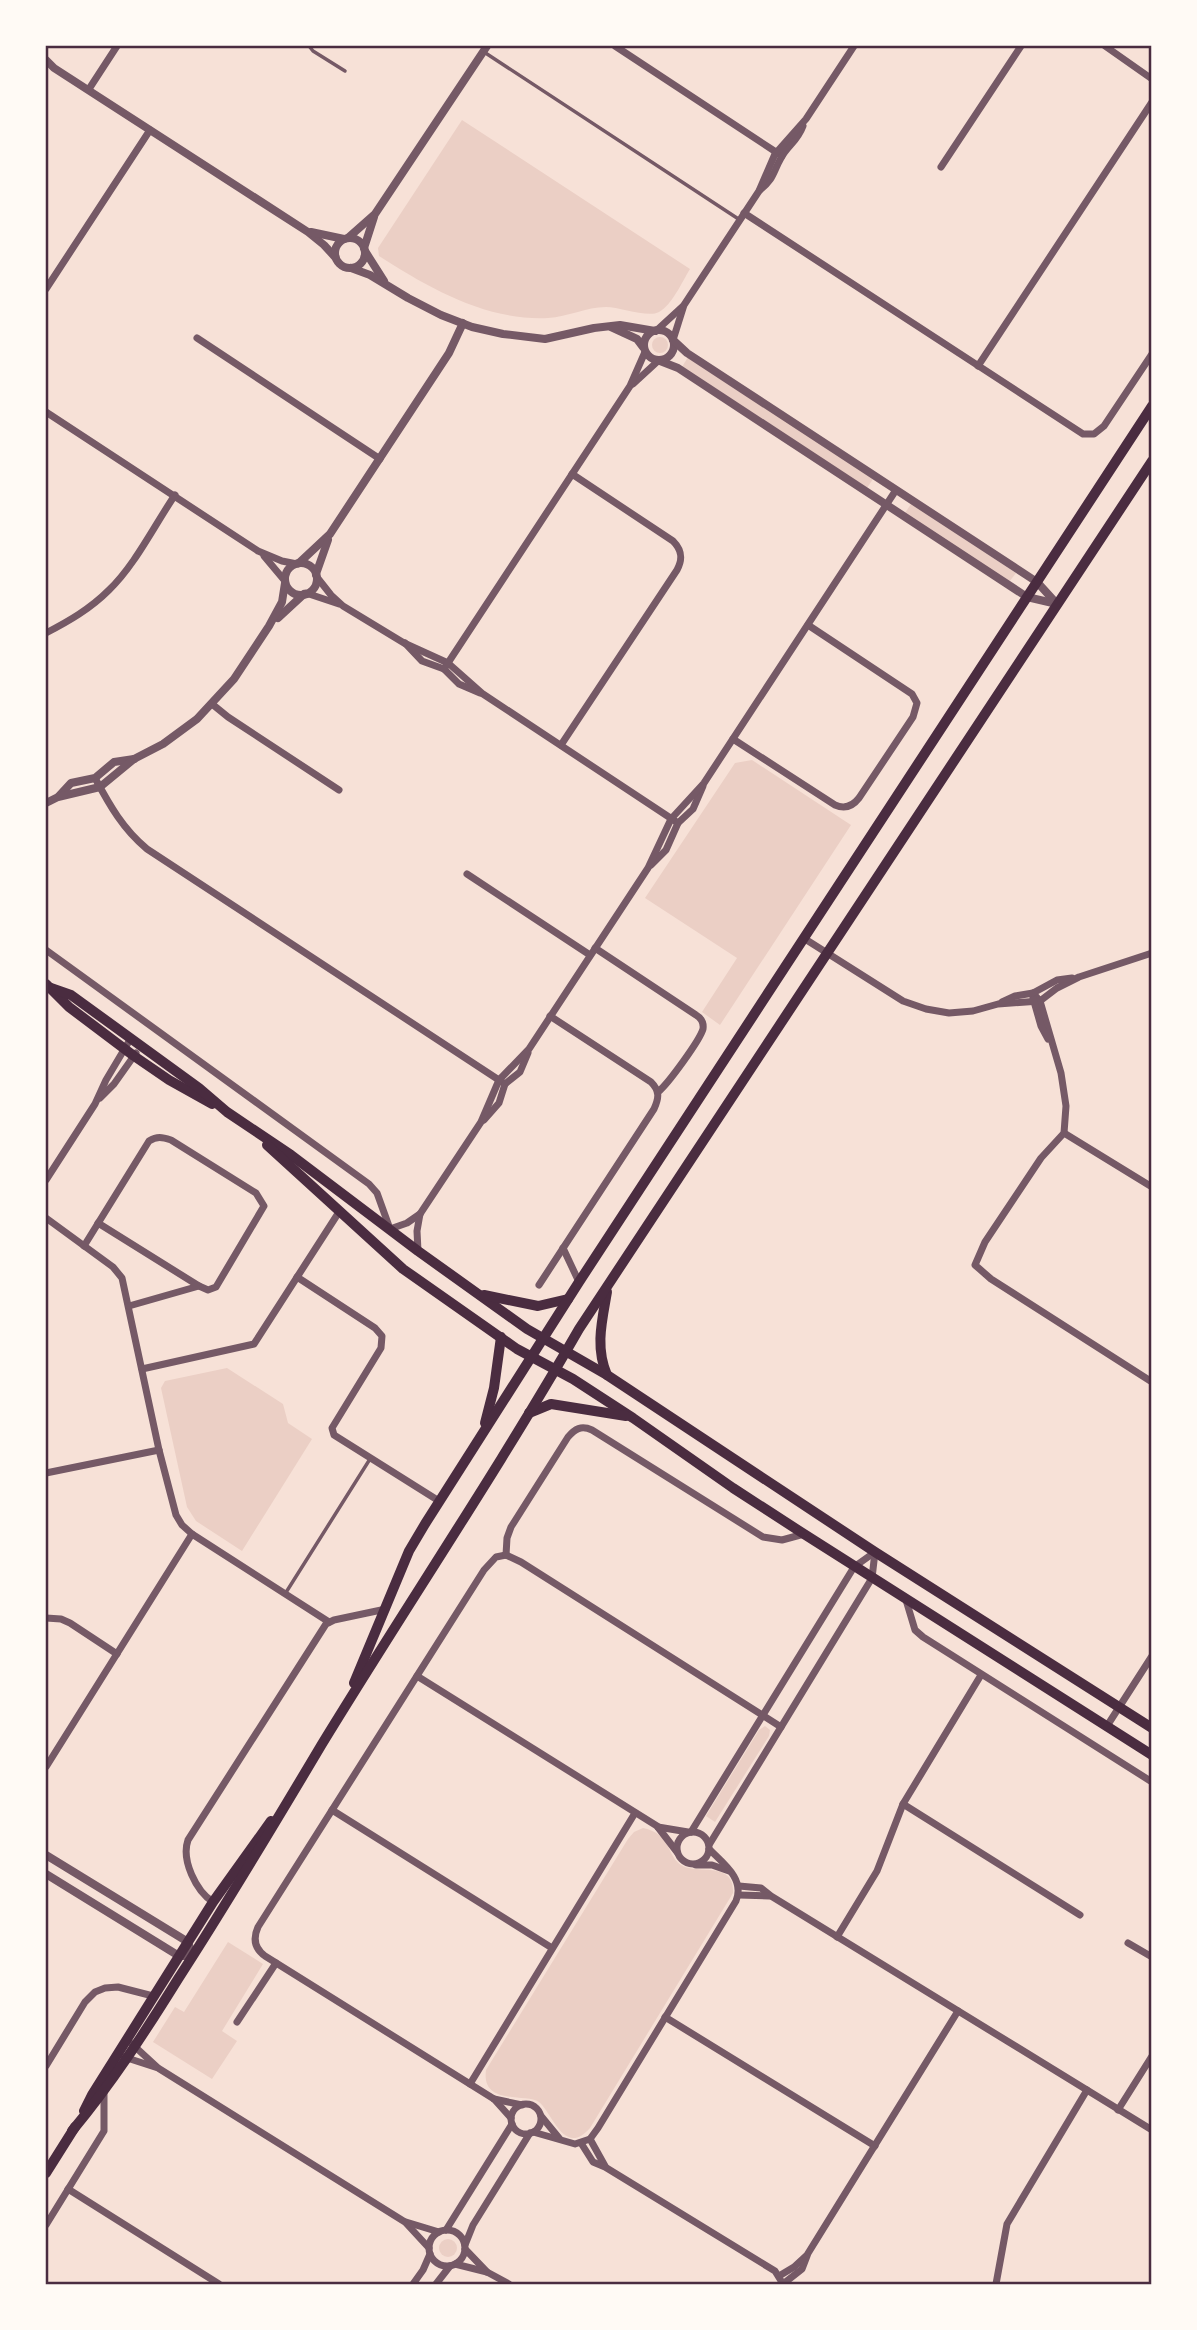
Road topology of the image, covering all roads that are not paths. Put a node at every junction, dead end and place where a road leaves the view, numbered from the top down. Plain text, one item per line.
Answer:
1 (117, 46) edge
2 (309, 46) edge
3 (615, 46) edge
4 (854, 46) edge
5 (1021, 46) edge
6 (1105, 46) edge
7 (485, 48) edge
8 (46, 60) edge
9 (50, 67) edge
10 (345, 71) dead end
11 (1152, 79) edge
12 (89, 89) junction
13 (1152, 102) edge
14 (150, 130) junction
15 (779, 154) junction
16 (941, 167) dead end
17 (375, 214) junction
18 (742, 216) junction
19 (308, 232) junction
20 (346, 238) junction
21 (365, 250) junction
22 (335, 257) junction
23 (351, 268) junction
24 (386, 284) junction
25 (46, 289) edge
26 (684, 305) junction
27 (463, 323) junction
28 (611, 327) junction
29 (656, 331) junction
30 (197, 338) dead end
31 (673, 340) junction
32 (645, 350) junction
33 (1152, 354) edge
34 (659, 361) junction
35 (978, 366) junction
36 (630, 386) junction
37 (1152, 406) edge
38 (46, 412) edge
39 (380, 459) junction
40 (1152, 461) edge
41 (572, 474) junction
42 (896, 490) junction
43 (175, 495) junction
44 (887, 505) junction
45 (330, 534) junction
46 (258, 551) junction
47 (298, 563) junction
48 (316, 575) junction
49 (285, 582) junction
50 (1037, 582) junction
51 (305, 594) junction
52 (1027, 597) junction
53 (1057, 604) junction
54 (343, 606) junction
55 (808, 625) junction
56 (270, 626) junction
57 (46, 633) edge
58 (446, 666) junction
59 (212, 704) junction
60 (733, 739) junction
61 (561, 745) junction
62 (97, 783) junction
63 (339, 790) dead end
64 (46, 803) edge
65 (675, 821) junction
66 (467, 874) dead end
67 (805, 939) junction
68 (595, 948) junction
69 (46, 950) edge
70 (827, 953) junction
71 (1152, 953) edge
72 (590, 956) junction
73 (1079, 977) junction
74 (48, 986) edge
75 (1033, 993) junction
76 (1037, 1002) junction
77 (998, 1004) junction
78 (550, 1016) junction
79 (131, 1038) junction
80 (141, 1046) junction
81 (129, 1053) junction
82 (502, 1082) junction
83 (658, 1092) junction
84 (227, 1112) junction
85 (246, 1126) junction
86 (1065, 1133) junction
87 (46, 1180) edge
88 (1152, 1187) edge
89 (339, 1212) junction
90 (420, 1214) junction
91 (46, 1218) edge
92 (98, 1223) junction
93 (390, 1229) junction
94 (84, 1246) junction
95 (563, 1248) junction
96 (418, 1251) junction
97 (297, 1277) junction
98 (579, 1282) junction
99 (539, 1284) dead end
100 (198, 1286) junction
101 (607, 1288) junction
102 (480, 1294) junction
103 (568, 1299) junction
104 (129, 1306) junction
105 (501, 1337) junction
106 (542, 1339) junction
107 (566, 1350) junction
108 (531, 1357) junction
109 (142, 1369) junction
110 (557, 1370) junction
111 (607, 1374) junction
112 (1152, 1382) edge
113 (529, 1413) junction
114 (633, 1418) junction
115 (482, 1433) junction
116 (159, 1450) junction
117 (371, 1458) junction
118 (46, 1473) edge
119 (439, 1501) junction
120 (192, 1534) junction
121 (804, 1534) junction
122 (874, 1552) junction
123 (506, 1555) junction
124 (854, 1567) junction
125 (872, 1578) junction
126 (285, 1594) junction
127 (906, 1600) junction
128 (386, 1609) junction
129 (46, 1618) edge
130 (329, 1622) junction
131 (117, 1654) junction
132 (1152, 1656) edge
133 (981, 1675) junction
134 (417, 1676) junction
135 (1119, 1707) junction
136 (341, 1712) junction
137 (763, 1715) junction
138 (1107, 1726) junction
139 (781, 1727) junction
140 (1152, 1728) edge
141 (1152, 1755) edge
142 (46, 1767) edge
143 (1152, 1782) edge
144 (291, 1796) junction
145 (902, 1804) junction
146 (332, 1810) junction
147 (635, 1813) junction
148 (657, 1826) junction
149 (690, 1832) junction
150 (709, 1847) junction
151 (677, 1852) junction
152 (46, 1856) edge
153 (695, 1864) junction
154 (730, 1871) junction
155 (46, 1874) edge
156 (739, 1886) junction
157 (739, 1895) junction
158 (771, 1896) junction
159 (212, 1902) junction
160 (223, 1909) junction
161 (1080, 1915) dead end
162 (837, 1937) junction
163 (188, 1942) junction
164 (1128, 1943) dead end
165 (552, 1948) junction
166 (178, 1956) junction
167 (193, 1956) junction
168 (1152, 1957) edge
169 (276, 1963) junction
170 (153, 1996) junction
171 (958, 2011) junction
172 (665, 2017) junction
173 (237, 2022) dead end
174 (126, 2039) junction
175 (136, 2047) junction
176 (117, 2054) junction
177 (1152, 2056) edge
178 (128, 2059) junction
179 (46, 2066) edge
180 (158, 2068) junction
181 (470, 2084) junction
182 (1087, 2090) junction
183 (104, 2093) junction
184 (494, 2099) junction
185 (522, 2105) junction
186 (1118, 2109) junction
187 (541, 2116) junction
188 (512, 2121) junction
189 (1152, 2130) edge
190 (72, 2131) junction
191 (531, 2133) junction
192 (559, 2139) junction
193 (590, 2139) junction
194 (581, 2143) junction
195 (875, 2146) junction
196 (606, 2167) junction
197 (46, 2173) edge
198 (68, 2189) junction
199 (405, 2222) junction
200 (46, 2225) edge
201 (443, 2231) junction
202 (465, 2247) junction
203 (429, 2251) junction
204 (453, 2265) junction
205 (487, 2272) junction
206 (782, 2281) edge
207 (219, 2284) edge
208 (413, 2284) edge
209 (436, 2284) edge
210 (509, 2284) edge
211 (996, 2284) edge

1 - 12 street
2 - 10 lane
3 - 15 street
4 - 15 street
5 - 16 street
6 - 11 street
7 - 17 street
7 - 18 lane
8 - 9 street
9 - 12 street
12 - 14 street
13 - 35 street
14 - 19 street
14 - 25 street
15 - 18 street
17 - 20 street
17 - 21 street
18 - 26 street
18 - 35 street
19 - 20 street
19 - 22 street
20 - 21 street
20 - 22 street
21 - 23 street
21 - 24 street
22 - 23 street
23 - 24 street
24 - 27 street
26 - 29 street
26 - 31 street
27 - 28 street
27 - 39 street
28 - 29 street
28 - 32 street
29 - 31 street
29 - 32 street
30 - 39 street
31 - 34 street
31 - 42 street
32 - 34 street
32 - 36 street
33 - 35 street
34 - 36 street
34 - 44 street
36 - 41 street
37 - 50 main road
38 - 43 street
39 - 45 street
40 - 53 main road
41 - 58 street
41 - 61 street
42 - 44 street
42 - 50 street
43 - 46 street
43 - 57 street
44 - 52 street
44 - 55 street
45 - 47 street
45 - 48 street
46 - 47 street
46 - 49 street
47 - 48 street
47 - 49 street
48 - 51 street
48 - 54 street
49 - 51 street
49 - 56 street
50 - 52 main road
50 - 53 street
51 - 54 street
51 - 56 street
52 - 53 street
52 - 67 main road
53 - 70 main road
54 - 58 street
55 - 60 street
55 - 60 street
56 - 59 street
58 - 61 street
59 - 62 street
59 - 63 street
60 - 65 street
61 - 65 street
62 - 64 street
62 - 82 street
65 - 68 street
66 - 72 street
67 - 70 street
67 - 98 main road
68 - 72 street
68 - 83 street
69 - 93 street
70 - 77 street
70 - 101 main road
71 - 73 street
72 - 78 street
73 - 75 street
73 - 76 street
74 - 79 main road
74 - 81 main road
75 - 76 street
75 - 77 street
76 - 77 street
76 - 86 street
78 - 82 street
78 - 83 street
79 - 80 main road
79 - 81 street
80 - 81 street
80 - 84 main road
81 - 84 main road
81 - 87 street
82 - 90 street
83 - 95 street
84 - 85 main road
85 - 89 main road
85 - 93 main road
86 - 88 street
86 - 112 street
89 - 97 street
89 - 105 main road
90 - 93 street
90 - 96 street
91 - 94 street
92 - 94 street
92 - 100 street
92 - 100 street
93 - 96 main road
94 - 104 street
95 - 98 street
95 - 99 street
96 - 102 main road
97 - 109 street
97 - 117 street
98 - 103 main road
100 - 104 street
101 - 107 main road
101 - 111 main road
102 - 103 main road
102 - 106 main road
103 - 106 main road
104 - 109 street
105 - 108 main road
105 - 115 main road
106 - 107 main road
106 - 108 main road
107 - 110 main road
107 - 111 main road
108 - 110 main road
108 - 115 main road
109 - 116 street
110 - 113 main road
110 - 114 main road
111 - 122 main road
113 - 114 main road
113 - 136 main road
114 - 121 main road
115 - 119 main road
116 - 118 street
116 - 120 street
117 - 119 street
117 - 126 lane
119 - 128 main road
120 - 126 street
120 - 131 street
121 - 123 street
121 - 124 main road
122 - 124 street
122 - 125 street
122 - 135 main road
123 - 134 street
123 - 137 street
124 - 125 main road
124 - 137 street
125 - 127 main road
125 - 139 street
126 - 130 street
127 - 133 street
127 - 138 main road
128 - 130 street
128 - 136 main road
129 - 131 street
130 - 159 street
131 - 142 street
132 - 135 street
133 - 143 street
133 - 145 street
134 - 146 street
134 - 147 street
135 - 138 street
135 - 140 main road
136 - 144 main road
137 - 139 street
137 - 149 street
138 - 141 main road
139 - 150 street
144 - 159 main road
144 - 160 main road
145 - 161 street
145 - 162 street
146 - 165 street
146 - 169 street
147 - 148 street
147 - 165 street
148 - 149 street
148 - 151 street
149 - 150 street
149 - 151 street
150 - 153 street
150 - 154 street
151 - 153 street
152 - 163 street
153 - 154 street
154 - 156 street
155 - 166 street
156 - 157 street
156 - 158 street
157 - 158 street
157 - 172 street
158 - 162 street
159 - 160 street
159 - 163 main road
160 - 167 main road
162 - 171 street
163 - 166 main road
163 - 167 street
164 - 168 street
165 - 181 street
166 - 167 street
166 - 170 main road
167 - 175 main road
169 - 173 street
169 - 181 street
170 - 174 main road
170 - 179 street
171 - 182 street
171 - 195 street
172 - 193 street
172 - 195 street
174 - 175 street
174 - 176 main road
175 - 178 main road
175 - 180 street
176 - 178 street
176 - 190 main road
177 - 186 street
178 - 180 street
178 - 183 main road
180 - 199 street
181 - 184 street
182 - 186 street
182 - 211 street
183 - 190 main road
183 - 198 street
184 - 185 street
184 - 188 street
185 - 187 street
185 - 188 street
186 - 189 street
187 - 191 street
187 - 192 street
188 - 191 street
188 - 201 street
190 - 197 main road
191 - 192 street
191 - 202 street
192 - 194 street
193 - 194 street
193 - 196 street
194 - 196 street
195 - 206 street
196 - 206 street
198 - 200 street
198 - 207 street
199 - 201 street
199 - 203 street
201 - 202 street
201 - 203 street
202 - 204 street
202 - 205 street
203 - 204 street
203 - 208 street
204 - 205 street
204 - 209 street
205 - 210 street

